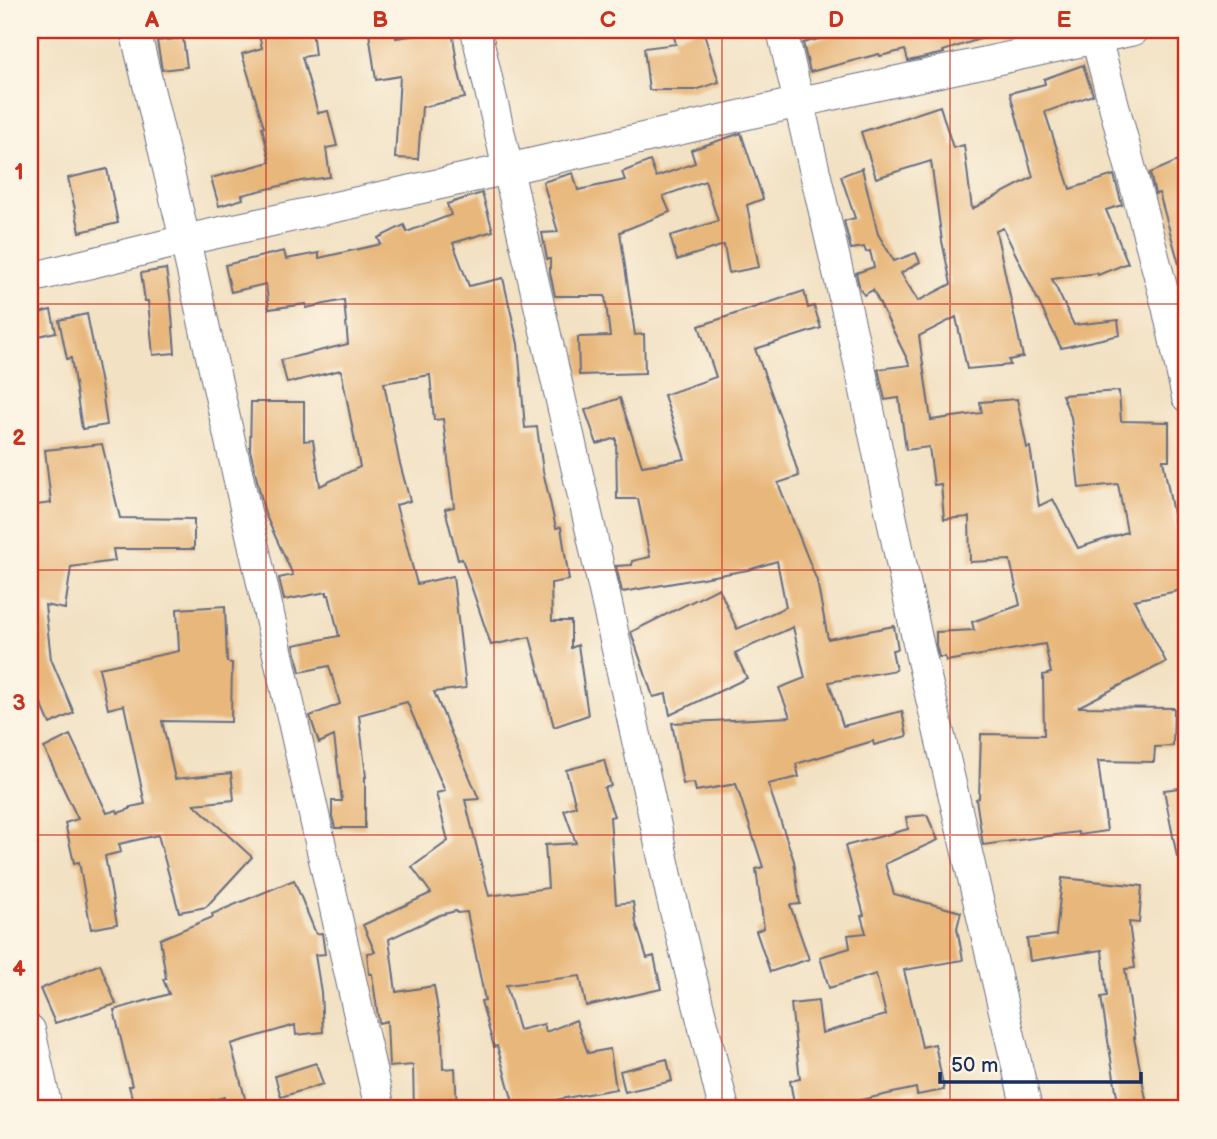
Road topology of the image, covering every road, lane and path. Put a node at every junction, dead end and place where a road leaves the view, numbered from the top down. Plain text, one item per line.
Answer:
1 (135, 30) edge
2 (476, 30) edge
3 (782, 30) edge
4 (1134, 30) edge
5 (1095, 34) edge
6 (800, 102) junction
7 (508, 169) junction
8 (185, 240) junction
9 (30, 278) edge
10 (1187, 397) edge
11 (30, 1030) edge
12 (47, 1109) edge
13 (380, 1109) edge
14 (724, 1109) edge
15 (1027, 1109) edge

1 - 8 street
2 - 7 street
3 - 6 street
4 - 5 street
5 - 6 street
5 - 10 street
6 - 7 street
6 - 15 street
7 - 8 street
7 - 14 street
8 - 9 street
8 - 13 street
11 - 12 street

